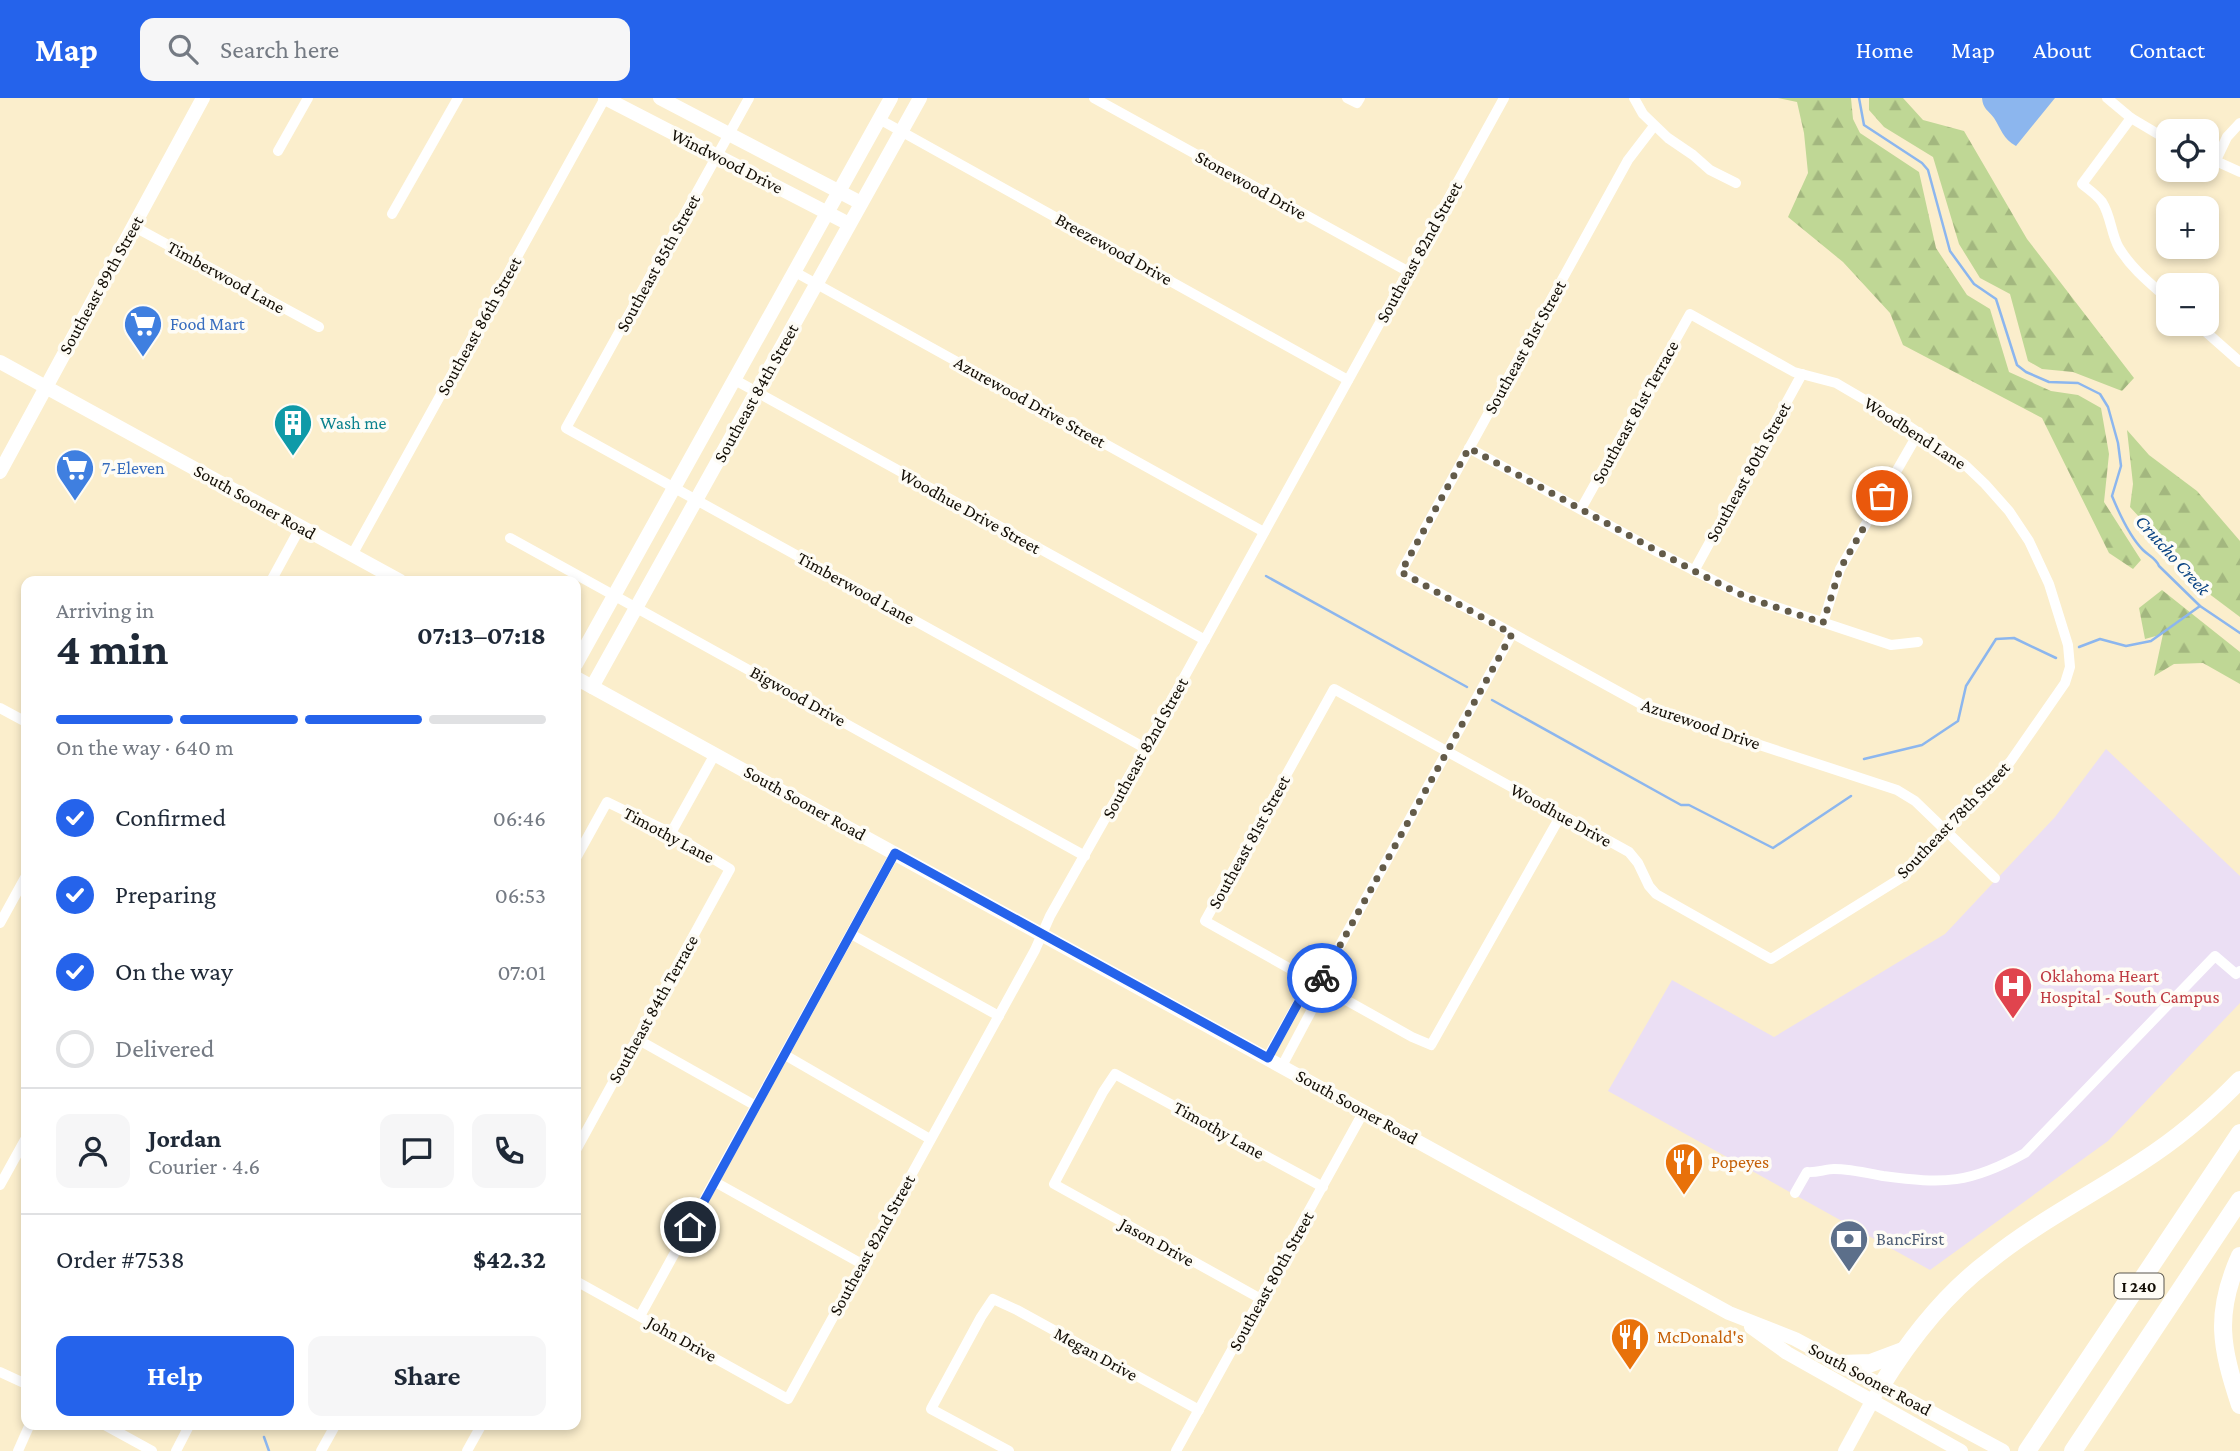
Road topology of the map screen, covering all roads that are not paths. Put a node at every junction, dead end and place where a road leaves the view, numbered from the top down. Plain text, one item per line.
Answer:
1 (204, 98) edge
2 (307, 98) edge
3 (458, 98) edge
4 (605, 98) edge
5 (660, 98) edge
6 (749, 98) edge
7 (891, 98) edge
8 (919, 98) edge
9 (1094, 98) edge
10 (1504, 98) edge
11 (1634, 98) edge
12 (2107, 98) edge
13 (2131, 118) junction
14 (879, 119) junction
15 (2240, 122) edge
16 (1654, 126) junction
17 (901, 131) junction
18 (2156, 133) edge
19 (729, 134) junction
20 (2219, 148) edge
21 (278, 151) dead end
22 (717, 156) junction
23 (2219, 163) edge
24 (2240, 172) edge
25 (1736, 183) dead end
26 (839, 191) junction
27 (861, 203) junction
28 (827, 213) junction
29 (392, 214) dead end
30 (849, 224) junction
31 (133, 226) junction
32 (795, 272) junction
33 (1409, 272) junction
34 (816, 284) junction
35 (2156, 287) edge
36 (1690, 314) joint
37 (319, 327) dead end
38 (2211, 336) edge
39 (0, 362) edge
40 (2240, 362) edge
41 (1802, 374) junction
42 (735, 380) junction
43 (1348, 380) junction
44 (46, 387) junction
45 (757, 392) junction
46 (566, 428) joint
47 (1919, 432) junction
48 (1469, 448) junction
49 (0, 472) edge
50 (674, 486) junction
51 (696, 499) junction
52 (1581, 509) junction
53 (301, 526) junction
54 (1264, 533) junction
55 (510, 538) dead end
56 (352, 555) junction
57 (1694, 571) junction
58 (1401, 572) joint
59 (274, 576) edge
60 (391, 576) edge
61 (579, 576) edge
62 (581, 577) edge
63 (614, 595) junction
64 (636, 607) junction
65 (1823, 623) junction
66 (2064, 631) joint
67 (1512, 634) junction
68 (1205, 640) junction
69 (1918, 642) dead end
70 (581, 655) edge
71 (581, 681) edge
72 (592, 687) junction
73 (1334, 689) joint
74 (0, 708) edge
75 (21, 719) edge
76 (1145, 748) junction
77 (1447, 752) junction
78 (715, 754) junction
79 (1561, 815) junction
80 (1946, 831) junction
81 (670, 833) junction
82 (581, 849) edge
83 (895, 853) junction
84 (1085, 856) junction
85 (730, 869) joint
86 (1995, 877) dead end
87 (21, 885) edge
88 (0, 923) edge
89 (1042, 933) junction
90 (851, 934) junction
91 (1771, 960) joint
92 (2240, 971) edge
93 (1318, 985) junction
94 (999, 1016) junction
95 (638, 1039) junction
96 (785, 1055) junction
97 (1268, 1058) junction
98 (1282, 1066) junction
99 (2240, 1080) edge
100 (756, 1106) junction
101 (1364, 1111) junction
102 (2240, 1133) edge
103 (930, 1139) junction
104 (581, 1141) edge
105 (21, 1147) edge
106 (715, 1182) junction
107 (1054, 1184) joint
108 (0, 1185) edge
109 (1323, 1187) junction
110 (1795, 1193) dead end
111 (2240, 1200) edge
112 (2240, 1256) edge
113 (862, 1264) junction
114 (581, 1284) edge
115 (1261, 1299) junction
116 (1733, 1314) junction
117 (640, 1316) junction
118 (1903, 1351) junction
119 (1840, 1364) junction
120 (0, 1372) edge
121 (21, 1382) edge
122 (1881, 1385) junction
123 (788, 1399) joint
124 (1871, 1402) junction
125 (2240, 1405) edge
126 (1199, 1410) junction
127 (27, 1430) edge
128 (114, 1430) edge
129 (187, 1430) edge
130 (333, 1430) edge
131 (479, 1430) edge
132 (18, 1451) edge
133 (152, 1451) edge
134 (176, 1451) edge
135 (321, 1451) edge
136 (467, 1451) edge
137 (1009, 1451) edge
138 (1176, 1451) edge
139 (1845, 1451) edge
140 (1961, 1451) edge
141 (2003, 1451) edge
142 (2027, 1451) edge
143 (2073, 1451) edge

1 - 31 main road, Southeast 89th Street
2 - 21 street
3 - 29 street
4 - 22 main road, Windwood Drive
4 - 56 street, Southeast 86th Street
5 - 19 main road, Windwood Drive
6 - 19 street, Southeast 85th Street
7 - 14 main road, Southeast 84th Street
8 - 17 main road, Southeast 84th Street
9 - 33 street, Stonewood Drive
10 - 33 street, Southeast 82nd Street
11 - 16 street
12 - 13 street
13 - 18 street
13 - 35 street
14 - 17 street, Breezewood Drive
14 - 26 main road, Southeast 84th Street
15 - 20 street
16 - 25 street
16 - 48 street, Southeast 81st Street
17 - 27 main road, Southeast 84th Street
17 - 43 street, Breezewood Drive
19 - 22 street, Southeast 85th Street
19 - 26 main road, Windwood Drive
22 - 28 main road, Windwood Drive
22 - 46 street, Southeast 85th Street
23 - 24 street
26 - 27 main road, Windwood Drive
26 - 28 main road, Southeast 84th Street
27 - 30 main road, Southeast 84th Street
28 - 30 main road, Windwood Drive
28 - 32 main road, Southeast 84th Street
30 - 34 main road, Southeast 84th Street
31 - 37 street, Timberwood Lane
31 - 44 main road, Southeast 89th Street
32 - 34 street, Azurewood Drive Street
32 - 42 main road, Southeast 84th Street
33 - 43 street, Southeast 82nd Street
34 - 45 main road, Southeast 84th Street
34 - 54 street, Azurewood Drive Street
36 - 41 street, Woodbend Lane
36 - 52 street, Southeast 81st Terrace
38 - 40 street
39 - 44 main road, South Sooner Road
41 - 47 street, Woodbend Lane
41 - 57 street, Southeast 80th Street
42 - 45 street, Woodhue Drive Street
42 - 50 main road, Southeast 84th Street
43 - 54 street, Southeast 82nd Street
44 - 49 main road, Southeast 89th Street
44 - 53 main road, South Sooner Road
45 - 51 main road, Southeast 84th Street
45 - 68 street, Woodhue Drive Street
46 - 50 street, Timberwood Lane
47 - 65 street
47 - 66 street, Woodbend Lane
48 - 52 street
48 - 58 street, Southeast 81st Street
50 - 51 street, Timberwood Lane
50 - 63 main road, Southeast 84th Street
51 - 64 main road, Southeast 84th Street
51 - 76 street, Timberwood Lane
52 - 57 street
53 - 56 main road, South Sooner Road
53 - 59 street
54 - 68 street, Southeast 82nd Street
55 - 61 street, Bigwood Drive
56 - 60 main road, South Sooner Road
57 - 65 street
58 - 67 street, Azurewood Drive
62 - 63 street, Bigwood Drive
63 - 64 street, Bigwood Drive
63 - 70 main road, Southeast 84th Street
64 - 72 main road, Southeast 84th Street
64 - 84 street, Bigwood Drive
65 - 69 street
66 - 80 street, Southeast 78th Street
67 - 77 street
67 - 80 street, Azurewood Drive
68 - 76 street, Southeast 82nd Street
71 - 72 main road, South Sooner Road
72 - 78 main road, South Sooner Road
73 - 77 street, Woodhue Drive
73 - 93 street, Southeast 81st Street
74 - 75 street
76 - 84 street, Southeast 82nd Street
77 - 79 street, Woodhue Drive
77 - 93 street
78 - 81 street
78 - 83 main road, South Sooner Road
79 - 91 street, Woodhue Drive
79 - 93 street
80 - 86 street, Azurewood Drive
80 - 91 street, Southeast 78th Street
81 - 82 street, Timothy Lane
81 - 85 street, Timothy Lane
83 - 89 main road, South Sooner Road
83 - 90 street
84 - 89 street, Southeast 82nd Street
85 - 95 street, Southeast 84th Terrace
87 - 88 street
89 - 94 street, Southeast 82nd Street
89 - 97 main road, South Sooner Road
90 - 94 street
90 - 96 street
92 - 110 street
93 - 97 street
93 - 98 street
94 - 103 street, Southeast 82nd Street
95 - 100 street
95 - 104 street, Southeast 84th Terrace
96 - 100 street
96 - 103 street
97 - 98 main road, South Sooner Road
98 - 101 main road, South Sooner Road
99 - 118 highway
100 - 106 street
101 - 109 street, Southeast 80th Street
101 - 116 main road, South Sooner Road
102 - 142 highway, I 240
103 - 113 street, Southeast 82nd Street
105 - 108 street
106 - 113 street
106 - 117 street
107 - 109 street, Timothy Lane
107 - 115 street, Jason Drive
109 - 115 street, Southeast 80th Street
111 - 143 highway, I 240
112 - 125 highway
113 - 123 street, Southeast 82nd Street
114 - 117 street, John Drive
115 - 126 street, Southeast 80th Street
116 - 119 main road, South Sooner Road
116 - 124 main road, South Sooner Road
117 - 123 street, John Drive
118 - 119 highway
118 - 122 highway
119 - 122 main road, South Sooner Road
120 - 121 street
122 - 124 main road
122 - 141 main road, South Sooner Road
124 - 139 main road
124 - 140 main road, South Sooner Road
126 - 137 street, Megan Drive
126 - 138 street, Southeast 80th Street
127 - 132 street
128 - 133 street
129 - 134 street
130 - 135 street
131 - 136 street

